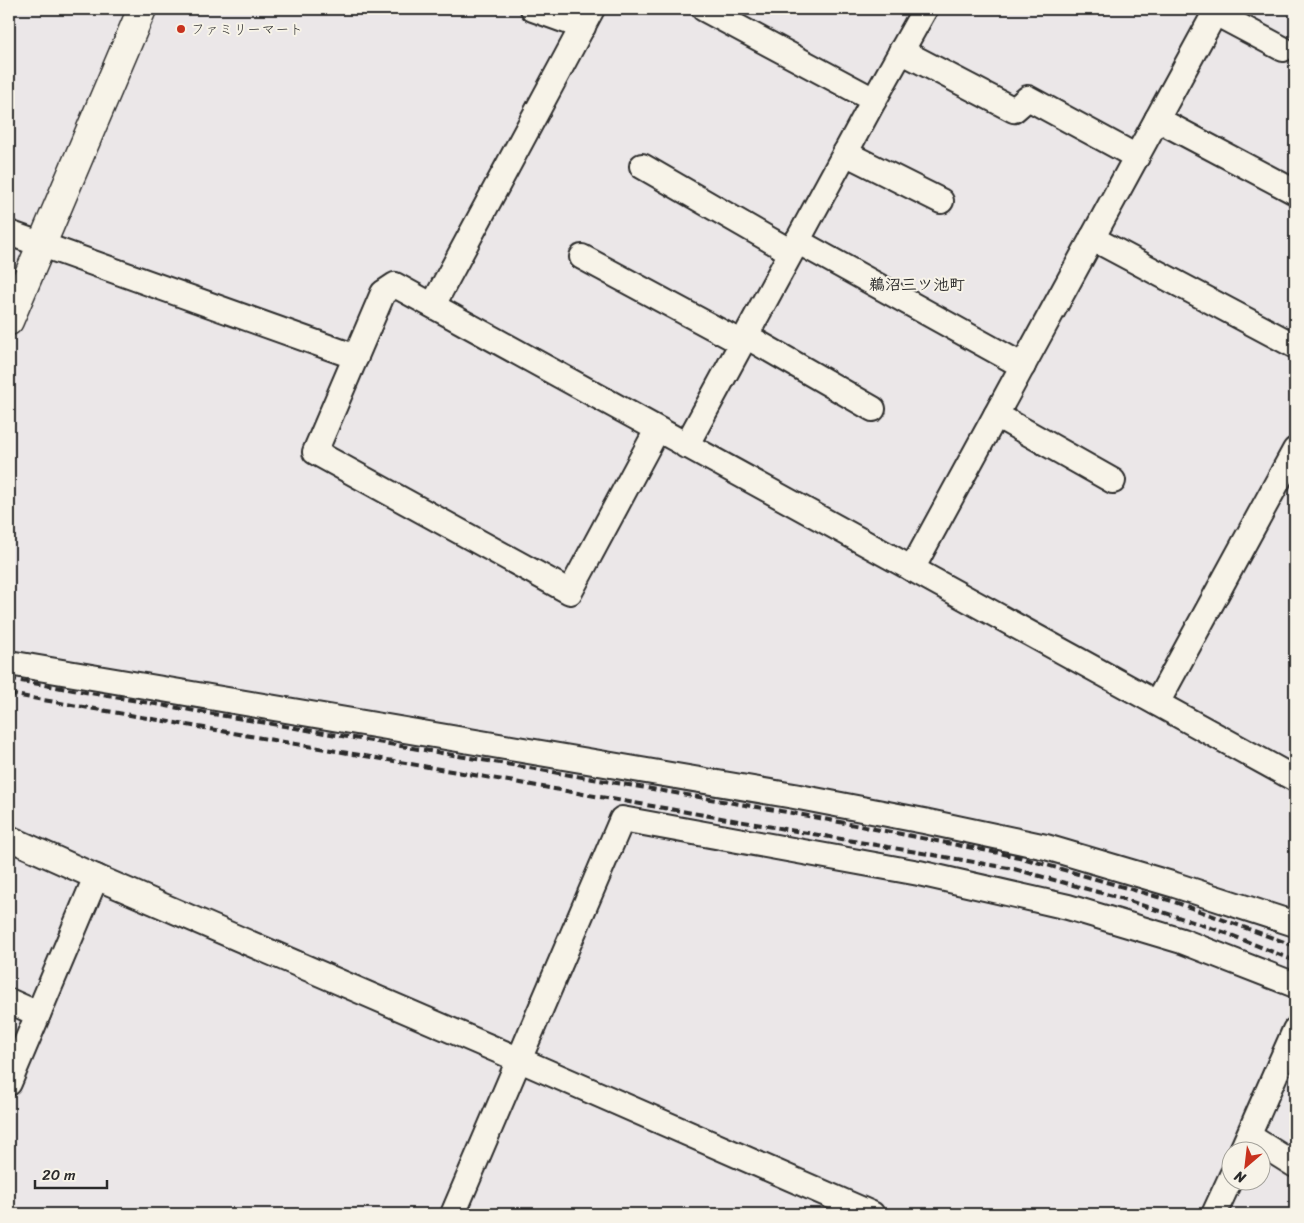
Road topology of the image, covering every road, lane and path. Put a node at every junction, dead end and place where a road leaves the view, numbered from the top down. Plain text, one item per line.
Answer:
1 (142, 9) edge
2 (532, 9) edge
3 (704, 9) edge
4 (925, 9) edge
5 (1216, 11) edge
6 (588, 18) edge
7 (1282, 49) dead end
8 (901, 51) junction
9 (874, 100) junction
10 (1157, 119) junction
11 (844, 153) junction
12 (1137, 157) junction
13 (642, 166) dead end
14 (1295, 192) edge
15 (941, 202) dead end
16 (9, 233) edge
17 (1092, 238) junction
18 (42, 245) junction
19 (794, 247) junction
20 (582, 257) dead end
21 (433, 306) junction
22 (9, 321) edge
23 (744, 340) junction
24 (1295, 346) edge
25 (356, 357) junction
26 (1023, 366) junction
27 (873, 409) dead end
28 (996, 415) junction
29 (657, 430) junction
30 (686, 446) junction
31 (1295, 450) edge
32 (1113, 481) dead end
33 (912, 569) junction
34 (9, 663) edge
35 (1157, 703) junction
36 (1295, 779) edge
37 (9, 838) edge
38 (96, 877) junction
39 (1295, 924) edge
40 (1295, 985) edge
41 (9, 1001) edge
42 (38, 1014) junction
43 (1295, 1030) edge
44 (520, 1060) junction
45 (9, 1083) edge
46 (1246, 1140) edge
47 (1272, 1155) edge
48 (1295, 1165) edge
49 (1225, 1190) edge
50 (453, 1214) edge
51 (872, 1214) edge
52 (1214, 1214) edge

1 - 18 street
2 - 6 street
3 - 9 street
4 - 8 street
5 - 7 street
5 - 10 street
6 - 21 street
8 - 9 street
8 - 12 street
9 - 11 street
10 - 12 street
10 - 14 street
11 - 15 street
11 - 19 street
12 - 17 street
13 - 19 street
16 - 18 street
17 - 24 street
17 - 26 street
18 - 22 street
18 - 25 street
19 - 23 street
19 - 26 street
20 - 23 street
21 - 25 street
21 - 29 street
23 - 27 street
23 - 30 street
25 - 29 street
26 - 28 street
28 - 32 street
28 - 33 street
29 - 30 street
30 - 33 street
31 - 35 street
33 - 35 street
34 - 39 street
35 - 36 street
37 - 38 street
38 - 42 street
38 - 44 street
40 - 44 street
41 - 42 street
42 - 45 street
43 - 46 street
44 - 50 street
44 - 51 street
47 - 48 street
49 - 52 street

